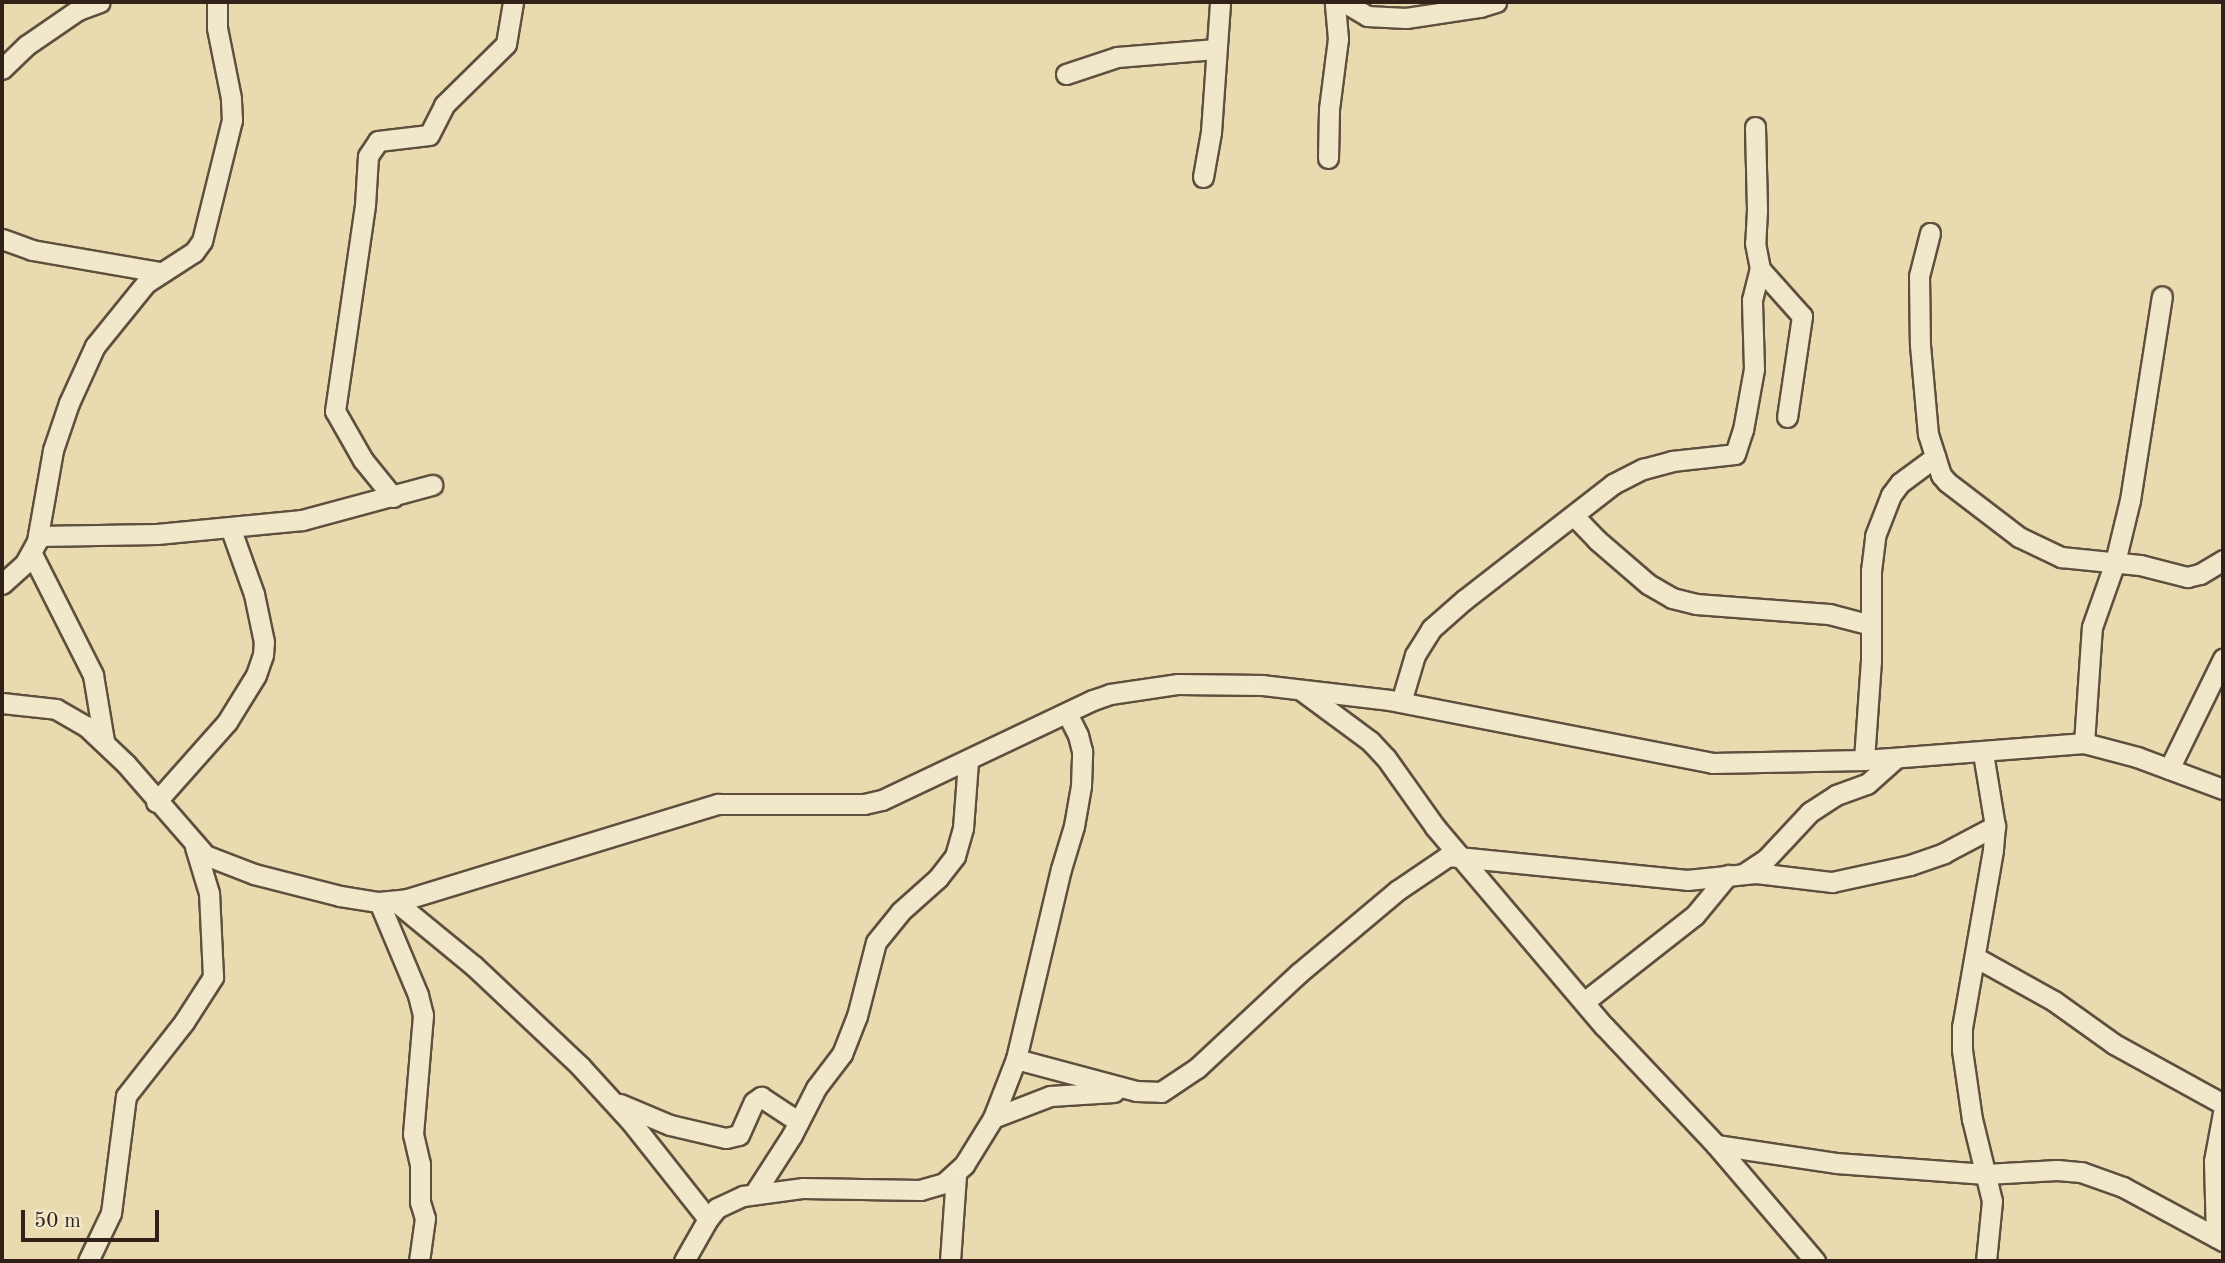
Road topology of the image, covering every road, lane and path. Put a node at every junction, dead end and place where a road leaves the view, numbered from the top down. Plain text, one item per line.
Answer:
1 (100, 2) edge
2 (217, 2) edge
3 (513, 2) edge
4 (1220, 2) edge
5 (1335, 2) edge
6 (1344, 2) edge
7 (1496, 2) edge
8 (1428, 9) edge
9 (1216, 49) junction
10 (2, 69) edge
11 (1066, 74) dead end
12 (1755, 128) dead end
13 (1328, 158) dead end
14 (1203, 177) dead end
15 (1930, 233) dead end
16 (2, 239) edge
17 (1760, 270) junction
18 (160, 272) junction
19 (2162, 296) dead end
20 (1787, 417) dead end
21 (1935, 457) junction
22 (432, 485) dead end
23 (393, 497) junction
24 (1574, 516) junction
25 (230, 527) junction
26 (35, 545) junction
27 (2222, 559) edge
28 (2115, 562) junction
29 (2, 584) edge
30 (1871, 625) junction
31 (2223, 659) edge
32 (1301, 689) junction
33 (1401, 702) junction
34 (2, 704) edge
35 (1068, 715) junction
36 (104, 741) junction
37 (2084, 743) junction
38 (1983, 753) junction
39 (1895, 758) junction
40 (1864, 760) junction
41 (968, 761) junction
42 (2169, 769) junction
43 (2223, 789) edge
44 (156, 802) junction
45 (1995, 825) junction
46 (195, 847) junction
47 (1459, 855) junction
48 (1737, 874) junction
49 (387, 902) junction
50 (1975, 957) junction
51 (1584, 1002) junction
52 (1016, 1059) junction
53 (1136, 1091) junction
54 (613, 1101) junction
55 (2223, 1104) edge
56 (2223, 1113) edge
57 (993, 1118) junction
58 (799, 1122) junction
59 (1716, 1145) junction
60 (1986, 1174) junction
61 (956, 1176) junction
62 (754, 1194) junction
63 (708, 1219) junction
64 (2219, 1239) edge
65 (88, 1261) edge
66 (419, 1261) edge
67 (684, 1261) edge
68 (950, 1261) edge
69 (1815, 1261) edge
70 (1986, 1261) edge

1 - 10 street
2 - 18 street
3 - 23 street
4 - 9 street
5 - 13 street
6 - 8 street
7 - 8 street
9 - 11 street
9 - 14 street
12 - 17 street
15 - 21 street
16 - 18 street
17 - 20 street
17 - 24 street
18 - 26 street
19 - 28 street
21 - 28 street
21 - 30 street
22 - 23 street
23 - 25 street
24 - 30 street
24 - 33 street
25 - 26 street
25 - 44 street
26 - 29 street
26 - 36 street
27 - 28 street
28 - 37 street
30 - 40 street
31 - 42 street
32 - 33 street
32 - 35 street
32 - 47 street
33 - 40 street
34 - 36 street
35 - 41 street
35 - 52 street
36 - 44 street
37 - 38 street
37 - 42 street
38 - 39 street
38 - 45 street
39 - 40 street
39 - 48 street
41 - 49 street
41 - 58 street
42 - 43 street
44 - 46 street
45 - 48 street
45 - 50 street
46 - 49 street
46 - 65 street
47 - 48 street
47 - 51 street
47 - 53 street
48 - 51 street
49 - 54 street
49 - 66 street
50 - 55 street
50 - 60 street
51 - 59 street
52 - 53 street
52 - 57 street
53 - 57 street
54 - 58 street
54 - 63 street
56 - 64 street
57 - 61 street
58 - 62 street
59 - 60 street
59 - 69 street
60 - 64 street
60 - 70 street
61 - 62 street
61 - 68 street
62 - 63 street
63 - 67 street

